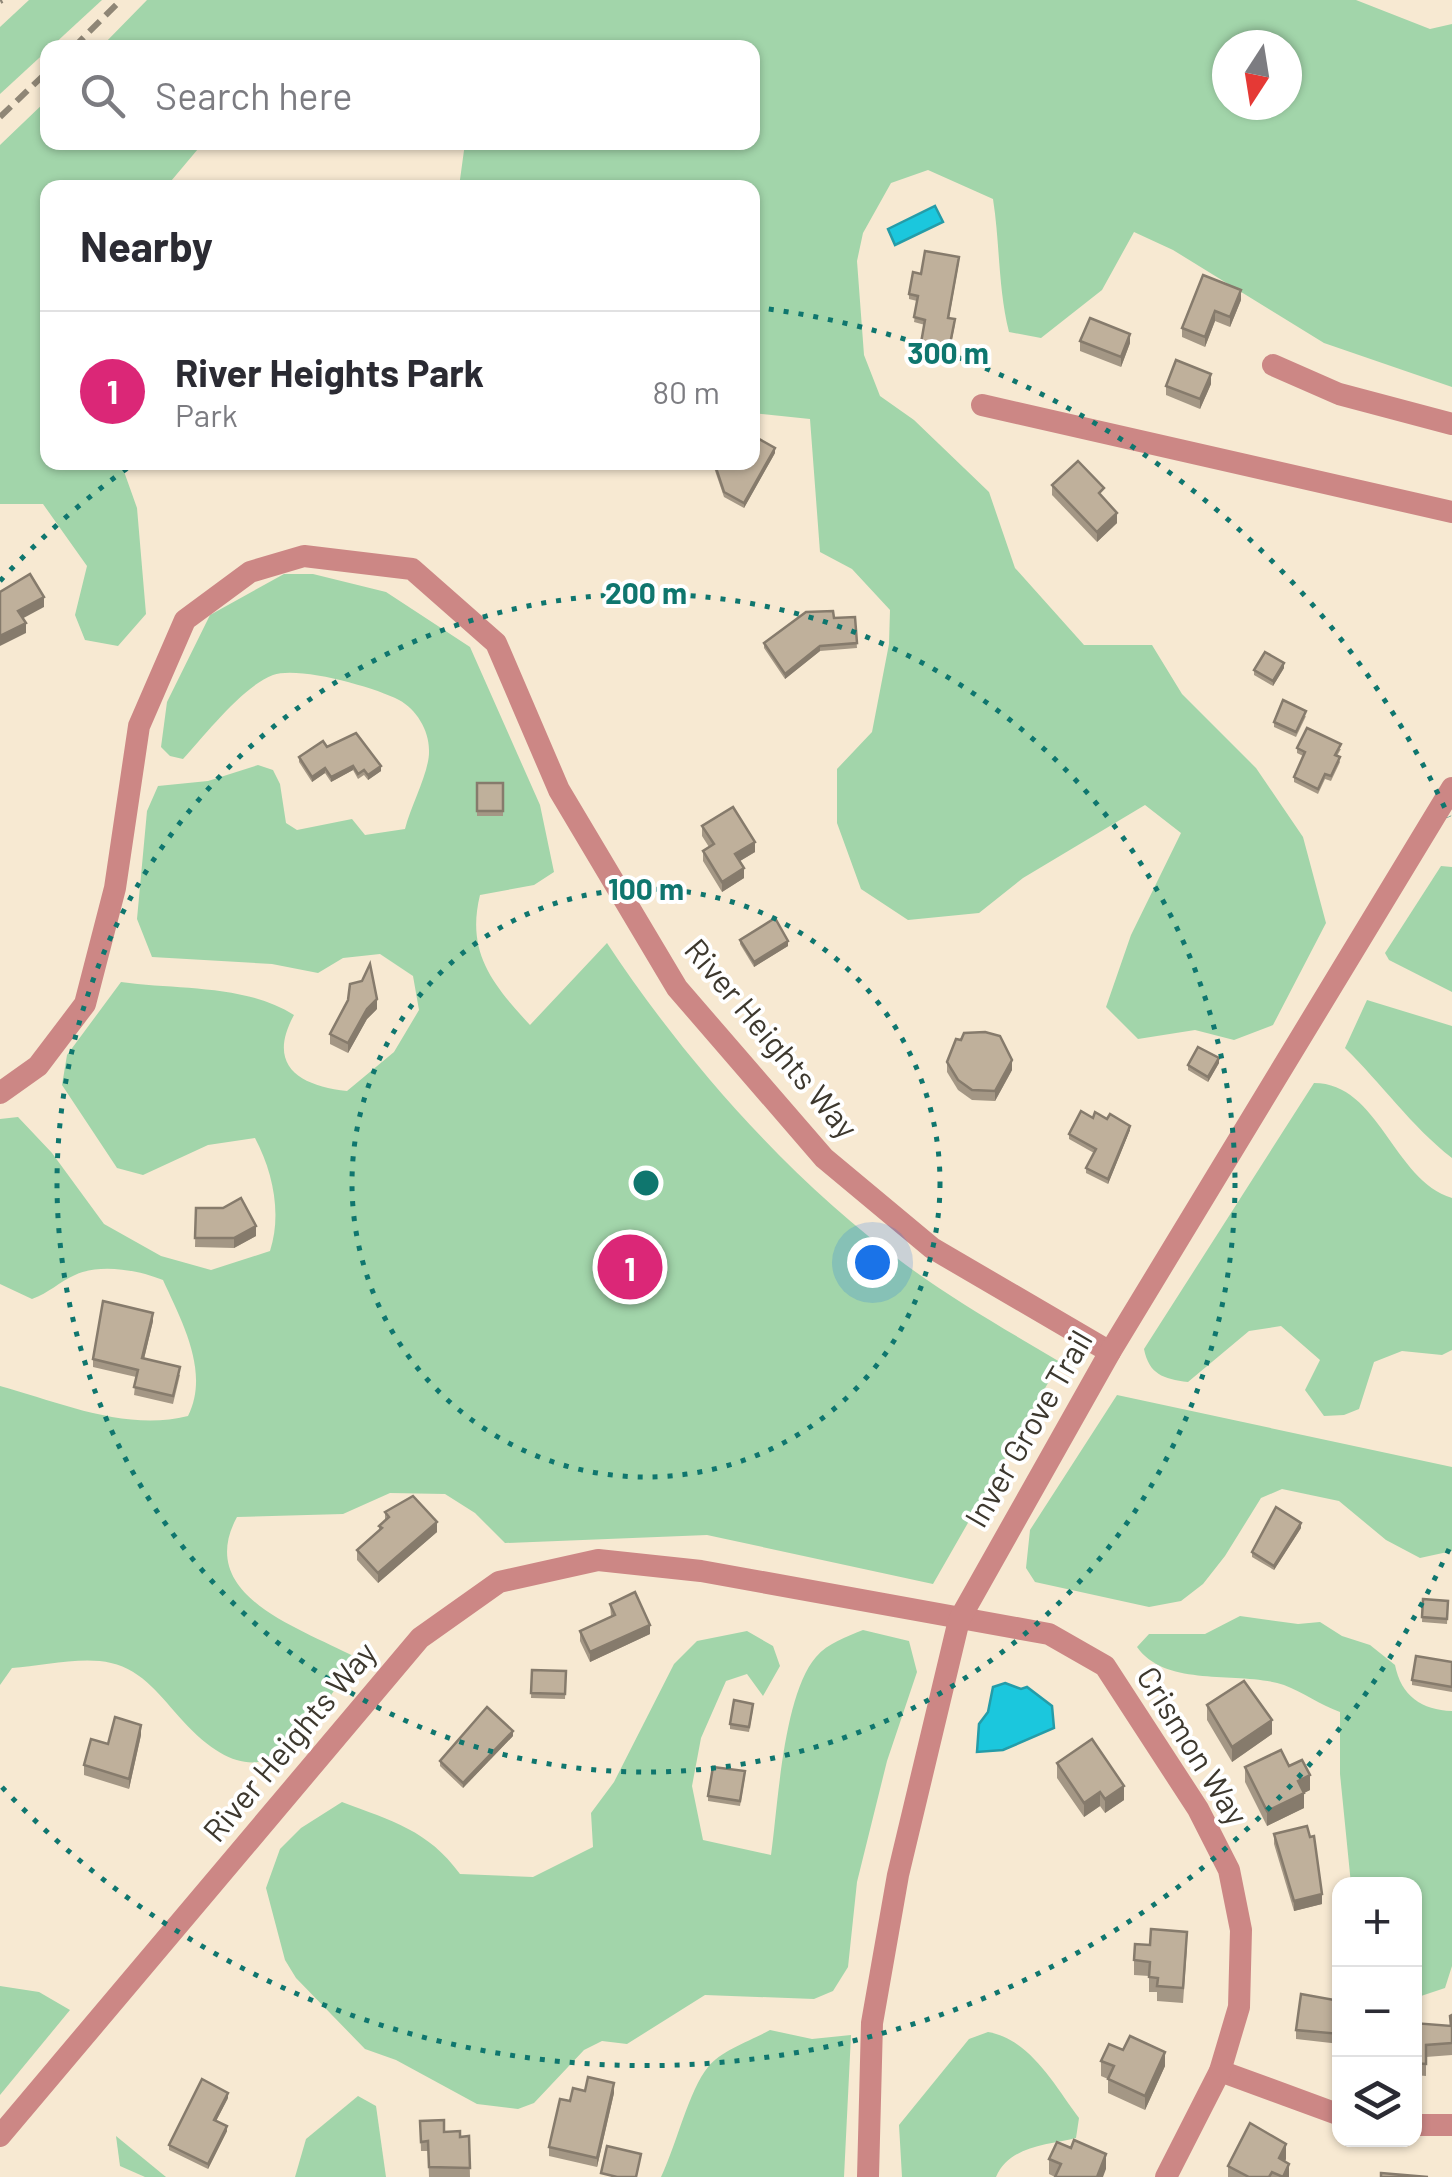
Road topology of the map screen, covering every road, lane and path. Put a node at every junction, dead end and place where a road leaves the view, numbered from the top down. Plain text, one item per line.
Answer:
1 (1272, 365) dead end
2 (982, 405) dead end
3 (1452, 424) edge
4 (1452, 512) edge
5 (1452, 788) edge
6 (0, 1094) edge
7 (1110, 1352) junction
8 (959, 1620) junction
9 (1220, 2072) junction
10 (1332, 2112) edge
11 (1422, 2125) edge
12 (1452, 2125) edge
13 (0, 2136) edge
14 (868, 2177) edge
15 (1166, 2177) edge

1 - 3 street
2 - 4 street
5 - 7 street, Inver Grove Trail
6 - 7 street, River Heights Way
7 - 8 street, Inver Grove Trail
8 - 9 street, Crismon Way
8 - 13 street, River Heights Way
8 - 14 street, Inver Grove Trail
9 - 10 street
9 - 15 street, Crismon Way
11 - 12 street

